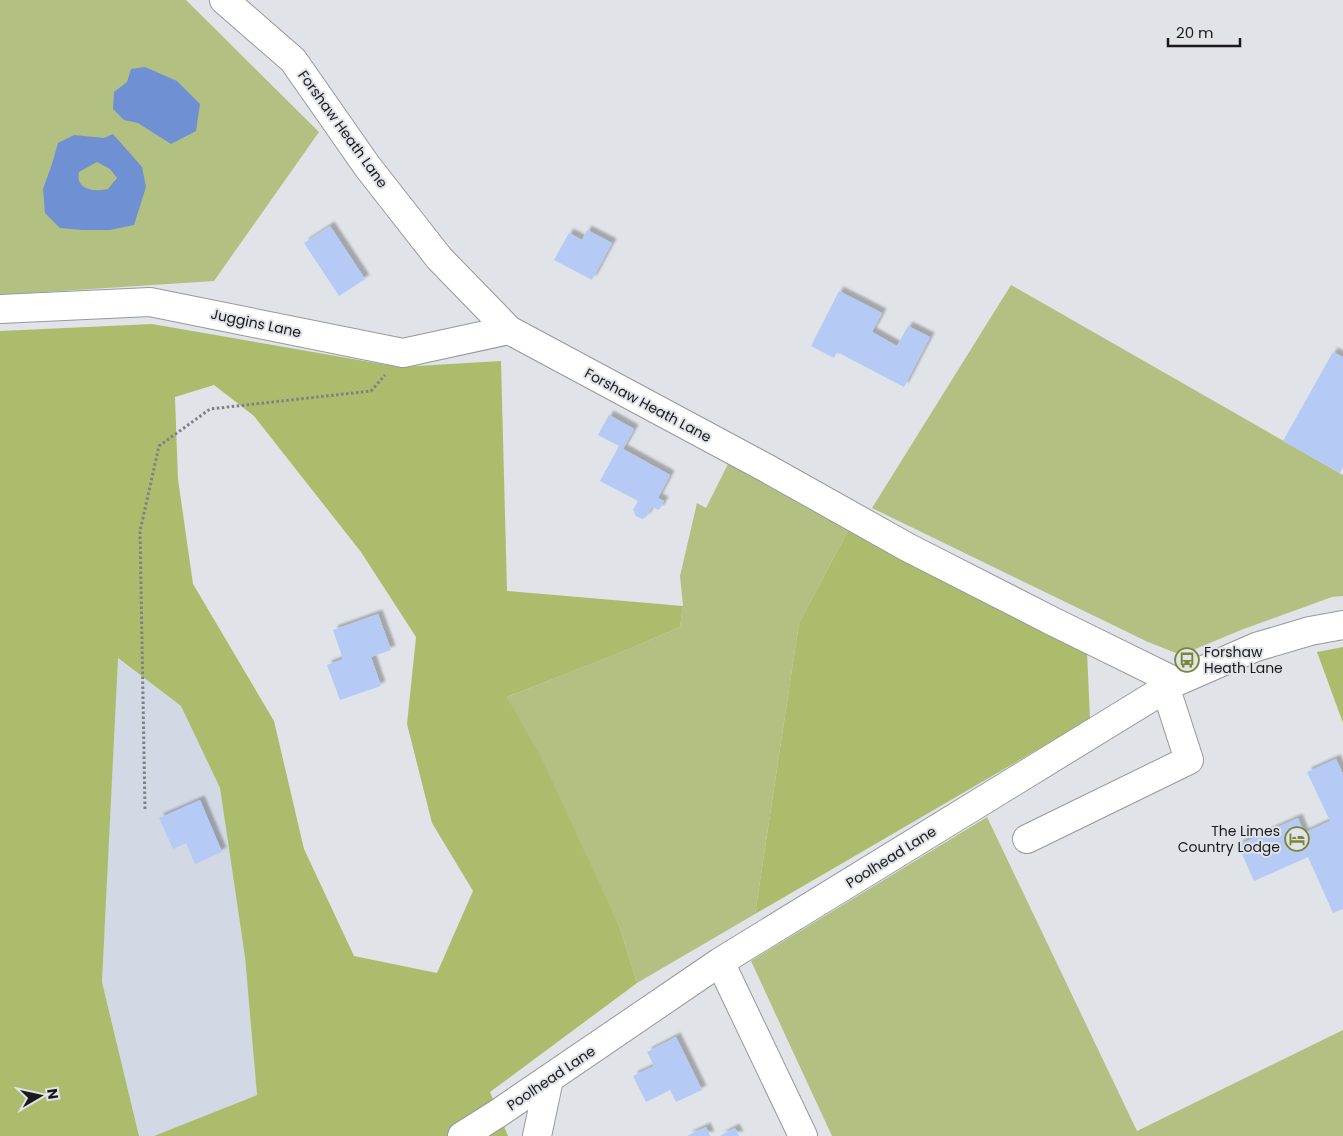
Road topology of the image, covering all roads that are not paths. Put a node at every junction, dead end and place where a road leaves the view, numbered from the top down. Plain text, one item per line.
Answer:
1 (224, 0) edge
2 (0, 309) edge
3 (509, 330) junction
4 (1343, 625) edge
5 (1171, 685) junction
6 (1027, 839) dead end
7 (720, 962) junction
8 (549, 1079) junction
9 (462, 1136) edge
10 (537, 1136) edge
11 (803, 1136) edge

1 - 3 street, Forshaw Heath Lane
2 - 3 street, Juggins Lane
3 - 5 street, Forshaw Heath Lane
4 - 5 street, Poolhead Lane
5 - 6 street
5 - 7 street, Poolhead Lane
7 - 8 street, Poolhead Lane
7 - 11 street
8 - 9 street, Poolhead Lane
8 - 10 street

